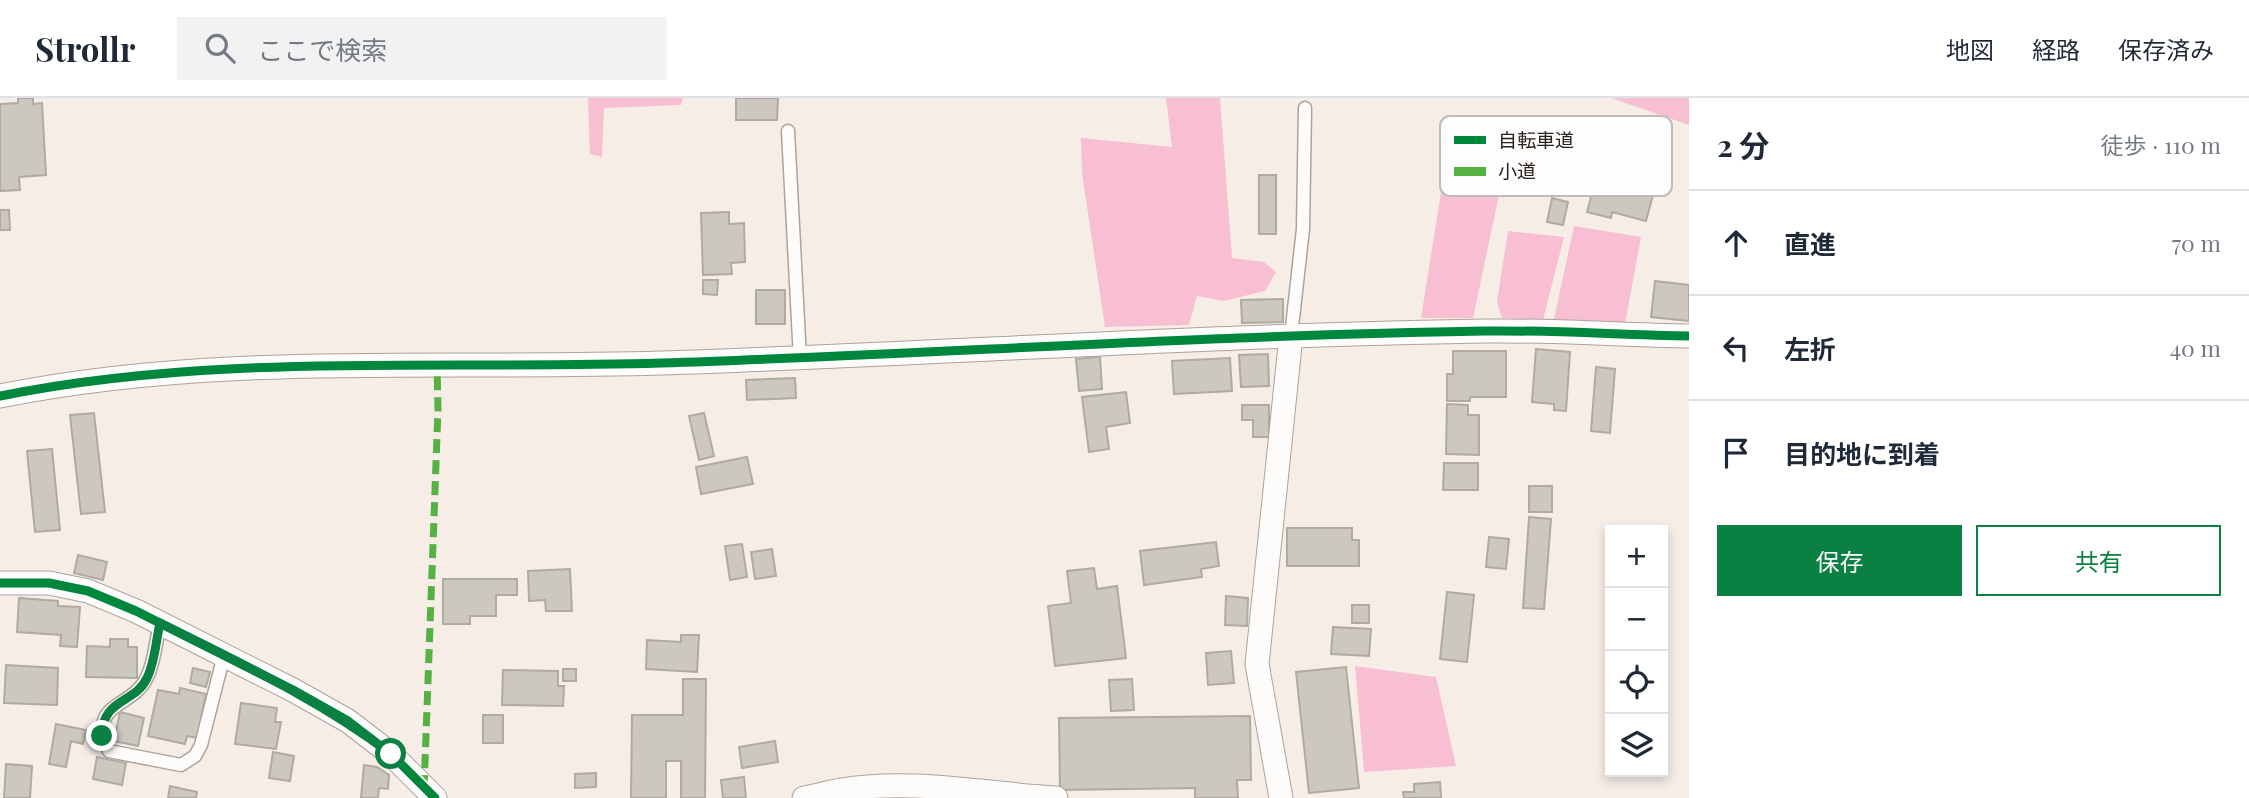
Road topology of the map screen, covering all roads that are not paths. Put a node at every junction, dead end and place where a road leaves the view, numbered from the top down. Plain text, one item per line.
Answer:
1 (1305, 108) dead end
2 (788, 131) dead end
3 (1291, 336) junction
4 (1689, 336) edge
5 (800, 359) junction
6 (0, 396) edge
7 (0, 583) edge
8 (160, 623) junction
9 (224, 655) junction
10 (435, 798) edge
11 (804, 798) edge
12 (1056, 798) edge
13 (1281, 798) edge

1 - 3 lane
2 - 5 lane
3 - 4 street
3 - 5 street
3 - 13 street
5 - 6 street
7 - 8 street
8 - 9 street
8 - 9 lane
9 - 10 street
11 - 12 street

